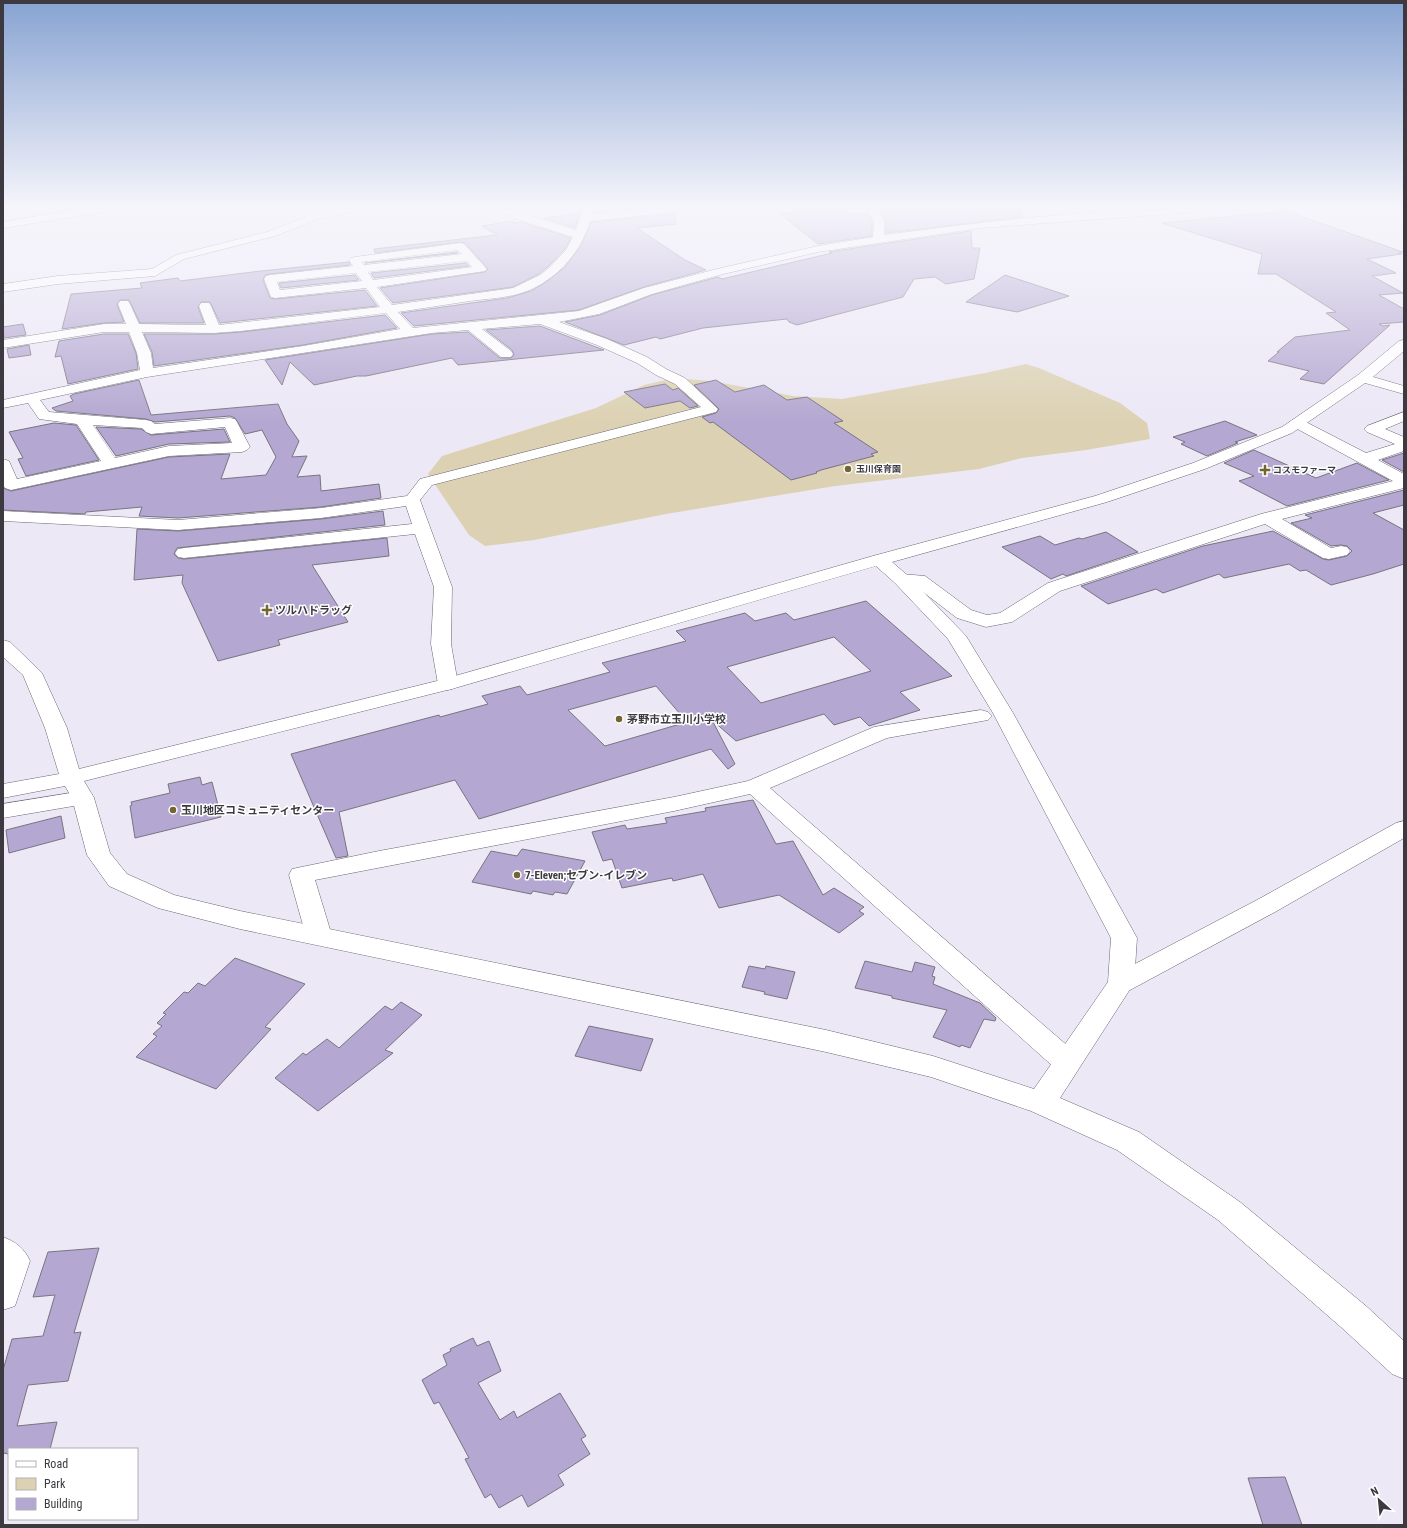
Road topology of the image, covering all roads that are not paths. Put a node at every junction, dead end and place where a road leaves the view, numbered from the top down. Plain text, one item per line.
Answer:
1 (56, 280) edge
2 (270, 280) edge
3 (368, 280) edge
4 (398, 280) edge
5 (498, 280) edge
6 (540, 280) edge
7 (690, 280) edge
8 (371, 284) junction
9 (3, 288) edge
10 (394, 294) dead end
11 (379, 297) junction
12 (364, 298) dead end
13 (515, 299) junction
14 (124, 304) dead end
15 (205, 306) dead end
16 (279, 308) junction
17 (388, 310) junction
18 (542, 320) junction
19 (525, 321) junction
20 (471, 326) junction
21 (133, 328) junction
22 (214, 329) junction
23 (410, 332) junction
24 (3, 344) edge
25 (1404, 344) edge
26 (506, 354) dead end
27 (147, 373) junction
28 (1363, 378) junction
29 (1404, 390) edge
30 (32, 399) junction
31 (3, 404) edge
32 (1404, 416) edge
33 (82, 420) junction
34 (1297, 423) junction
35 (1404, 442) edge
36 (1404, 446) edge
37 (1365, 459) junction
38 (110, 463) junction
39 (3, 464) edge
40 (1404, 480) edge
41 (1404, 484) edge
42 (412, 500) junction
43 (3, 516) edge
44 (1267, 518) junction
45 (423, 528) junction
46 (1341, 551) dead end
47 (184, 553) dead end
48 (879, 560) junction
49 (901, 579) junction
50 (3, 646) edge
51 (448, 684) junction
52 (981, 716) dead end
53 (755, 786) junction
54 (77, 788) junction
55 (3, 791) edge
56 (3, 811) edge
57 (1404, 828) edge
58 (319, 936) junction
59 (1120, 983) junction
60 (1068, 1062) junction
61 (1041, 1103) junction
62 (3, 1251) edge
63 (3, 1295) edge
64 (1404, 1363) edge

1 - 9 street
2 - 16 street
3 - 8 street
4 - 8 street
5 - 13 street
6 - 13 street
7 - 18 street
8 - 11 street
8 - 16 street
10 - 11 street
11 - 12 street
11 - 17 street
13 - 17 street
13 - 19 street
14 - 21 street
15 - 22 street
16 - 17 street
16 - 22 street
17 - 23 street
18 - 19 street
18 - 42 street
19 - 20 street
20 - 23 street
20 - 26 street
21 - 22 street
21 - 24 street
21 - 27 street
23 - 27 street
25 - 28 street
27 - 30 street
28 - 29 street
28 - 34 street
30 - 31 street
30 - 33 street
32 - 35 street
33 - 38 street
33 - 38 street
34 - 37 street
34 - 48 street
36 - 37 street
37 - 40 street
38 - 39 street
41 - 44 street
42 - 43 street
42 - 45 street
44 - 46 street
44 - 49 street
45 - 47 street
45 - 51 street
48 - 49 street
48 - 51 street
49 - 59 street
50 - 54 street
51 - 54 street
52 - 53 street
53 - 58 street
53 - 60 street
54 - 55 street
54 - 56 street
54 - 58 street
57 - 59 street
58 - 61 street
59 - 60 street
60 - 61 street
61 - 64 street
62 - 63 street

